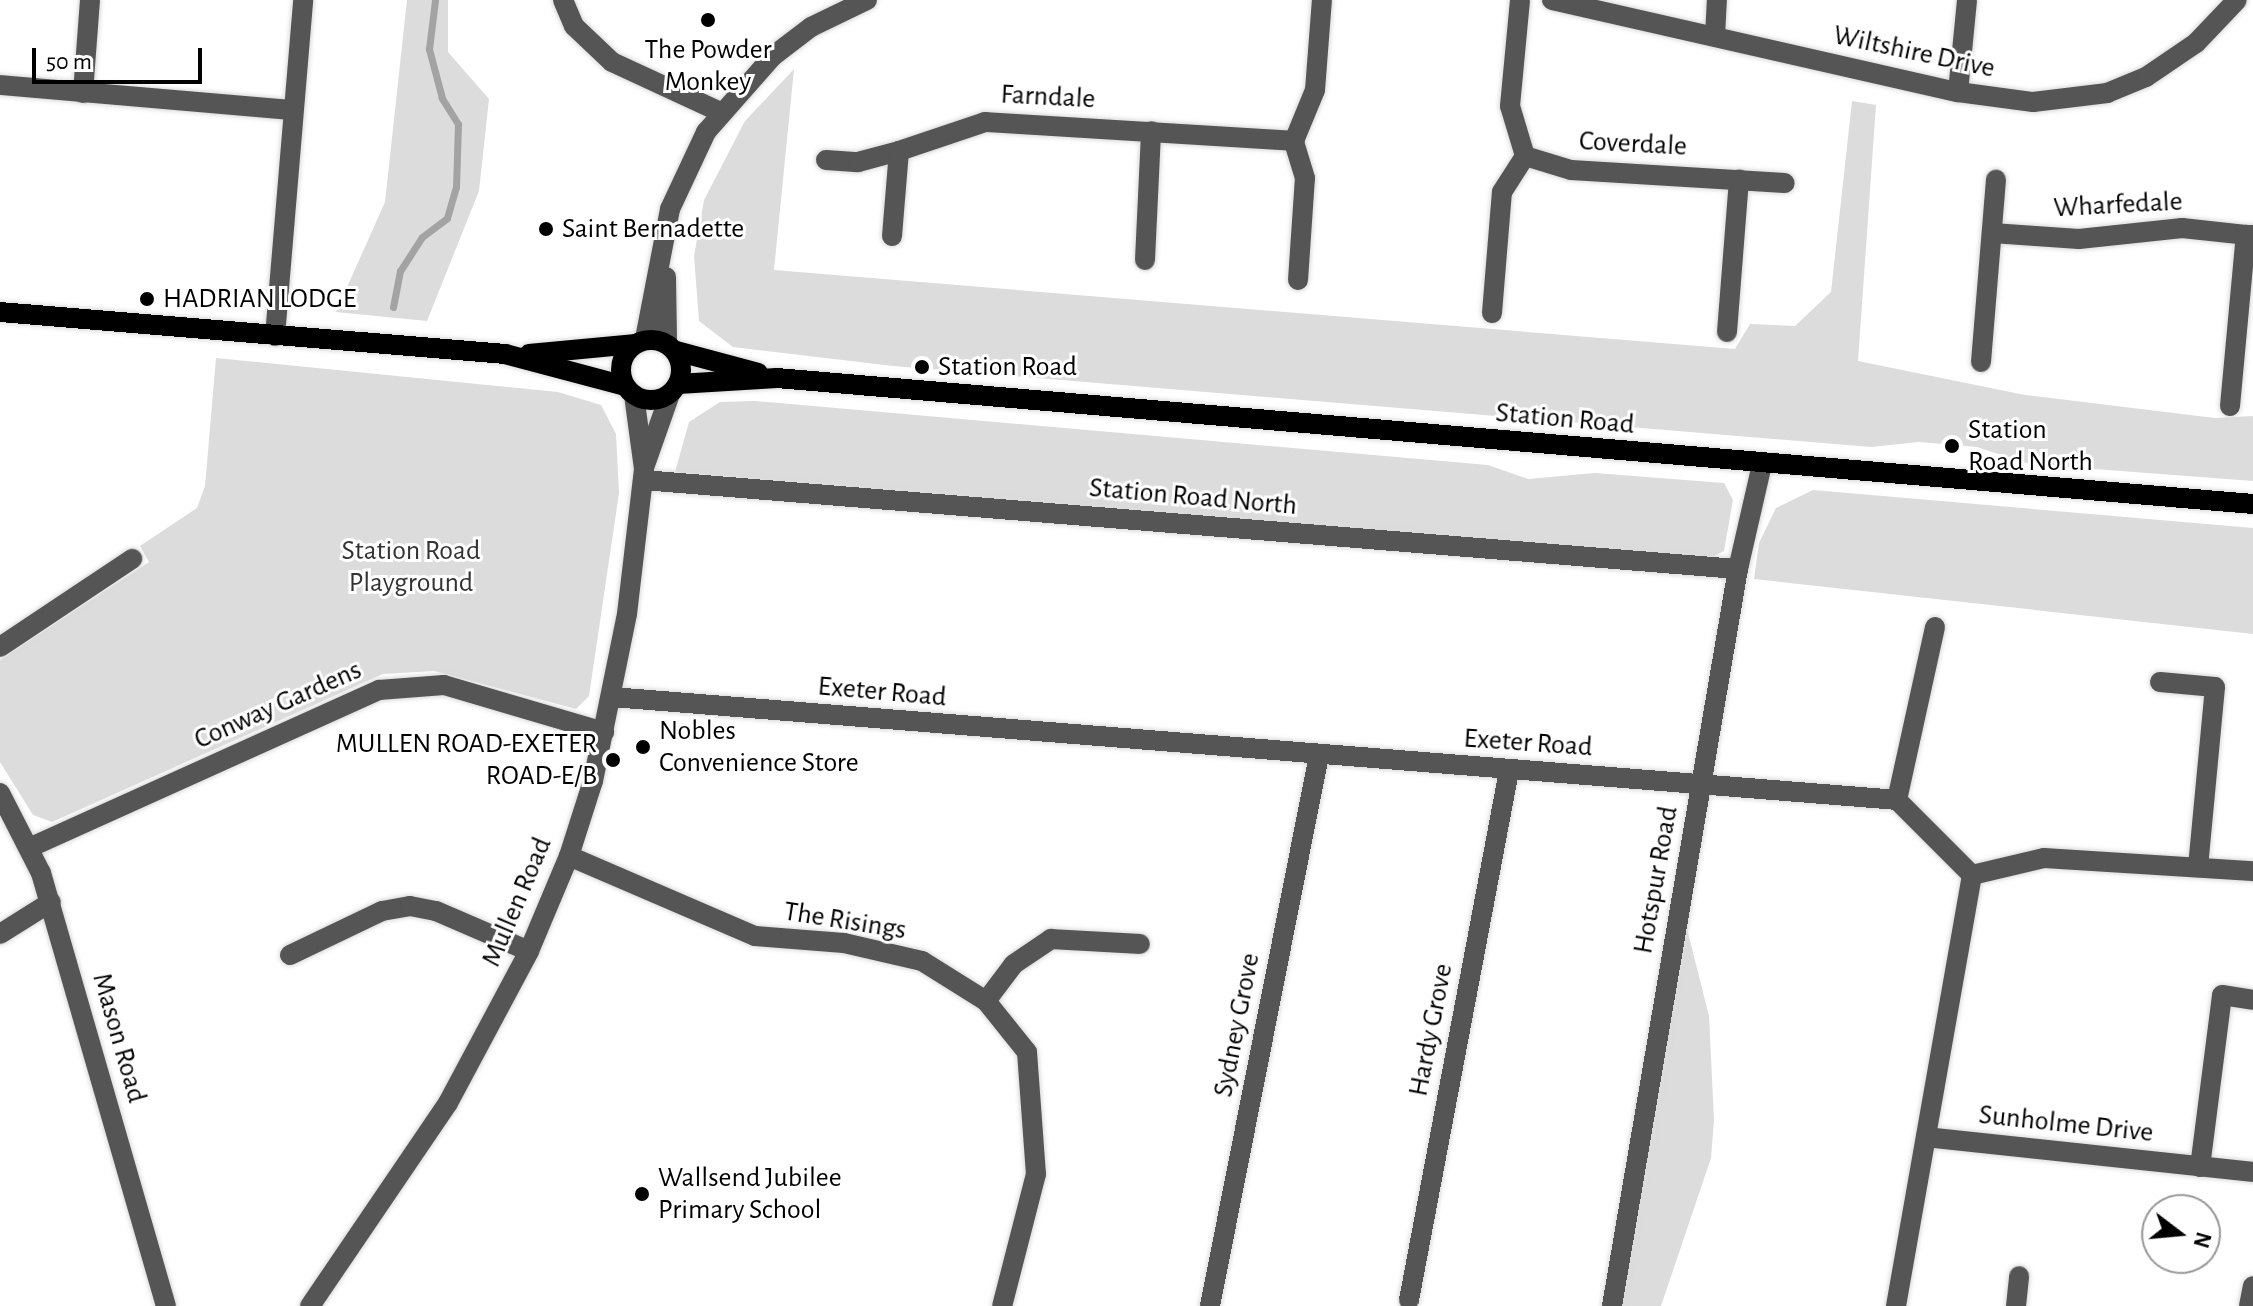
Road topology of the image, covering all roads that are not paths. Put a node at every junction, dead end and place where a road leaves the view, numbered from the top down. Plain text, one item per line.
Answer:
1 (90, 0) edge
2 (303, 0) edge
3 (563, 0) edge
4 (867, 0) edge
5 (1322, 0) edge
6 (1520, 0) edge
7 (1552, 0) edge
8 (1717, 0) edge
9 (1967, 0) edge
10 (2237, 0) edge
11 (1715, 36) junction
12 (0, 85) edge
13 (1958, 92) junction
14 (83, 93) junction
15 (293, 110) junction
16 (720, 112) junction
17 (1151, 131) junction
18 (1294, 141) junction
19 (899, 151) junction
20 (1525, 156) junction
21 (826, 160) dead end
22 (1739, 179) junction
23 (1996, 180) dead end
24 (1785, 183) dead end
25 (1992, 233) junction
26 (2250, 235) edge
27 (892, 236) dead end
28 (666, 241) junction
29 (1145, 260) dead end
30 (1298, 280) dead end
31 (0, 312) edge
32 (1492, 313) dead end
33 (1727, 332) dead end
34 (275, 336) junction
35 (639, 342) junction
36 (672, 347) junction
37 (517, 355) junction
38 (1981, 362) dead end
39 (777, 378) junction
40 (674, 389) junction
41 (630, 390) junction
42 (2230, 406) dead end
43 (1762, 464) junction
44 (643, 474) junction
45 (2253, 504) edge
46 (132, 559) dead end
47 (1738, 569) junction
48 (1935, 627) dead end
49 (0, 647) edge
50 (2160, 682) dead end
51 (612, 697) junction
52 (604, 732) junction
53 (1319, 755) junction
54 (1509, 771) junction
55 (1700, 783) junction
56 (0, 793) edge
57 (1897, 800) junction
58 (31, 847) junction
59 (569, 856) junction
60 (2198, 867) junction
61 (2253, 871) edge
62 (1972, 875) junction
63 (51, 902) junction
64 (0, 934) edge
65 (1140, 944) dead end
66 (529, 951) junction
67 (290, 955) dead end
68 (2252, 1000) edge
69 (986, 1001) junction
70 (1926, 1137) junction
71 (2200, 1167) junction
72 (2253, 1172) edge
73 (2019, 1276) dead end
74 (2253, 1286) edge
75 (1409, 1300) dead end
76 (166, 1306) edge
77 (310, 1306) edge
78 (1002, 1306) edge
79 (1210, 1306) edge
80 (1612, 1306) edge
81 (1896, 1306) edge
82 (2016, 1306) edge
83 (2249, 1306) edge

1 - 14 street
2 - 15 street
3 - 16 street
4 - 16 street
5 - 18 street
6 - 20 street
7 - 11 street, Wiltshire Drive
8 - 11 street
9 - 13 street
10 - 13 street, Wiltshire Drive
11 - 13 street, Wiltshire Drive
12 - 14 street
14 - 15 street
15 - 34 street
16 - 28 street
17 - 18 street, Farndale
17 - 19 street, Farndale
17 - 29 street
18 - 30 street
19 - 21 street, Farndale
19 - 27 street
20 - 22 street, Coverdale
20 - 32 street
22 - 24 street, Coverdale
22 - 33 street
23 - 25 street
25 - 26 street, Wharfedale
25 - 38 street
26 - 42 street, Wharfedale
28 - 35 street
28 - 36 street
31 - 34 main road
34 - 37 main road
35 - 36 main road
35 - 37 main road
35 - 41 main road
36 - 39 main road, Station Road
36 - 40 main road
37 - 41 main road
39 - 40 main road, Station Road
39 - 43 main road, Station Road
40 - 41 main road
40 - 44 street, Mullen Road
41 - 44 street, Mullen Road
43 - 45 main road, Station Road
43 - 47 street, Hotspur Road
44 - 47 street, Station Road North
44 - 51 street, Mullen Road
46 - 49 street
47 - 55 street, Hotspur Road
48 - 57 street
50 - 60 street
51 - 52 street, Mullen Road
51 - 53 street, Exeter Road
52 - 58 street, Conway Gardens
52 - 59 street, Mullen Road
53 - 54 street, Exeter Road
53 - 79 street, Sydney Grove
54 - 55 street, Exeter Road
54 - 75 street, Hardy Grove
55 - 57 street, Exeter Road
55 - 80 street, Hotspur Road
56 - 58 street, Mason Road
57 - 62 street
58 - 63 street, Mason Road
59 - 66 street, Mullen Road
59 - 69 street, The Risings
60 - 61 street
60 - 62 street
62 - 70 street
63 - 64 street
63 - 76 street, Mason Road
65 - 69 street
66 - 67 street
66 - 77 street, Mullen Road
68 - 71 street
69 - 78 street, The Risings
70 - 71 street, Sunholme Drive
70 - 81 street
71 - 72 street, Sunholme Drive
73 - 82 street
74 - 83 street

